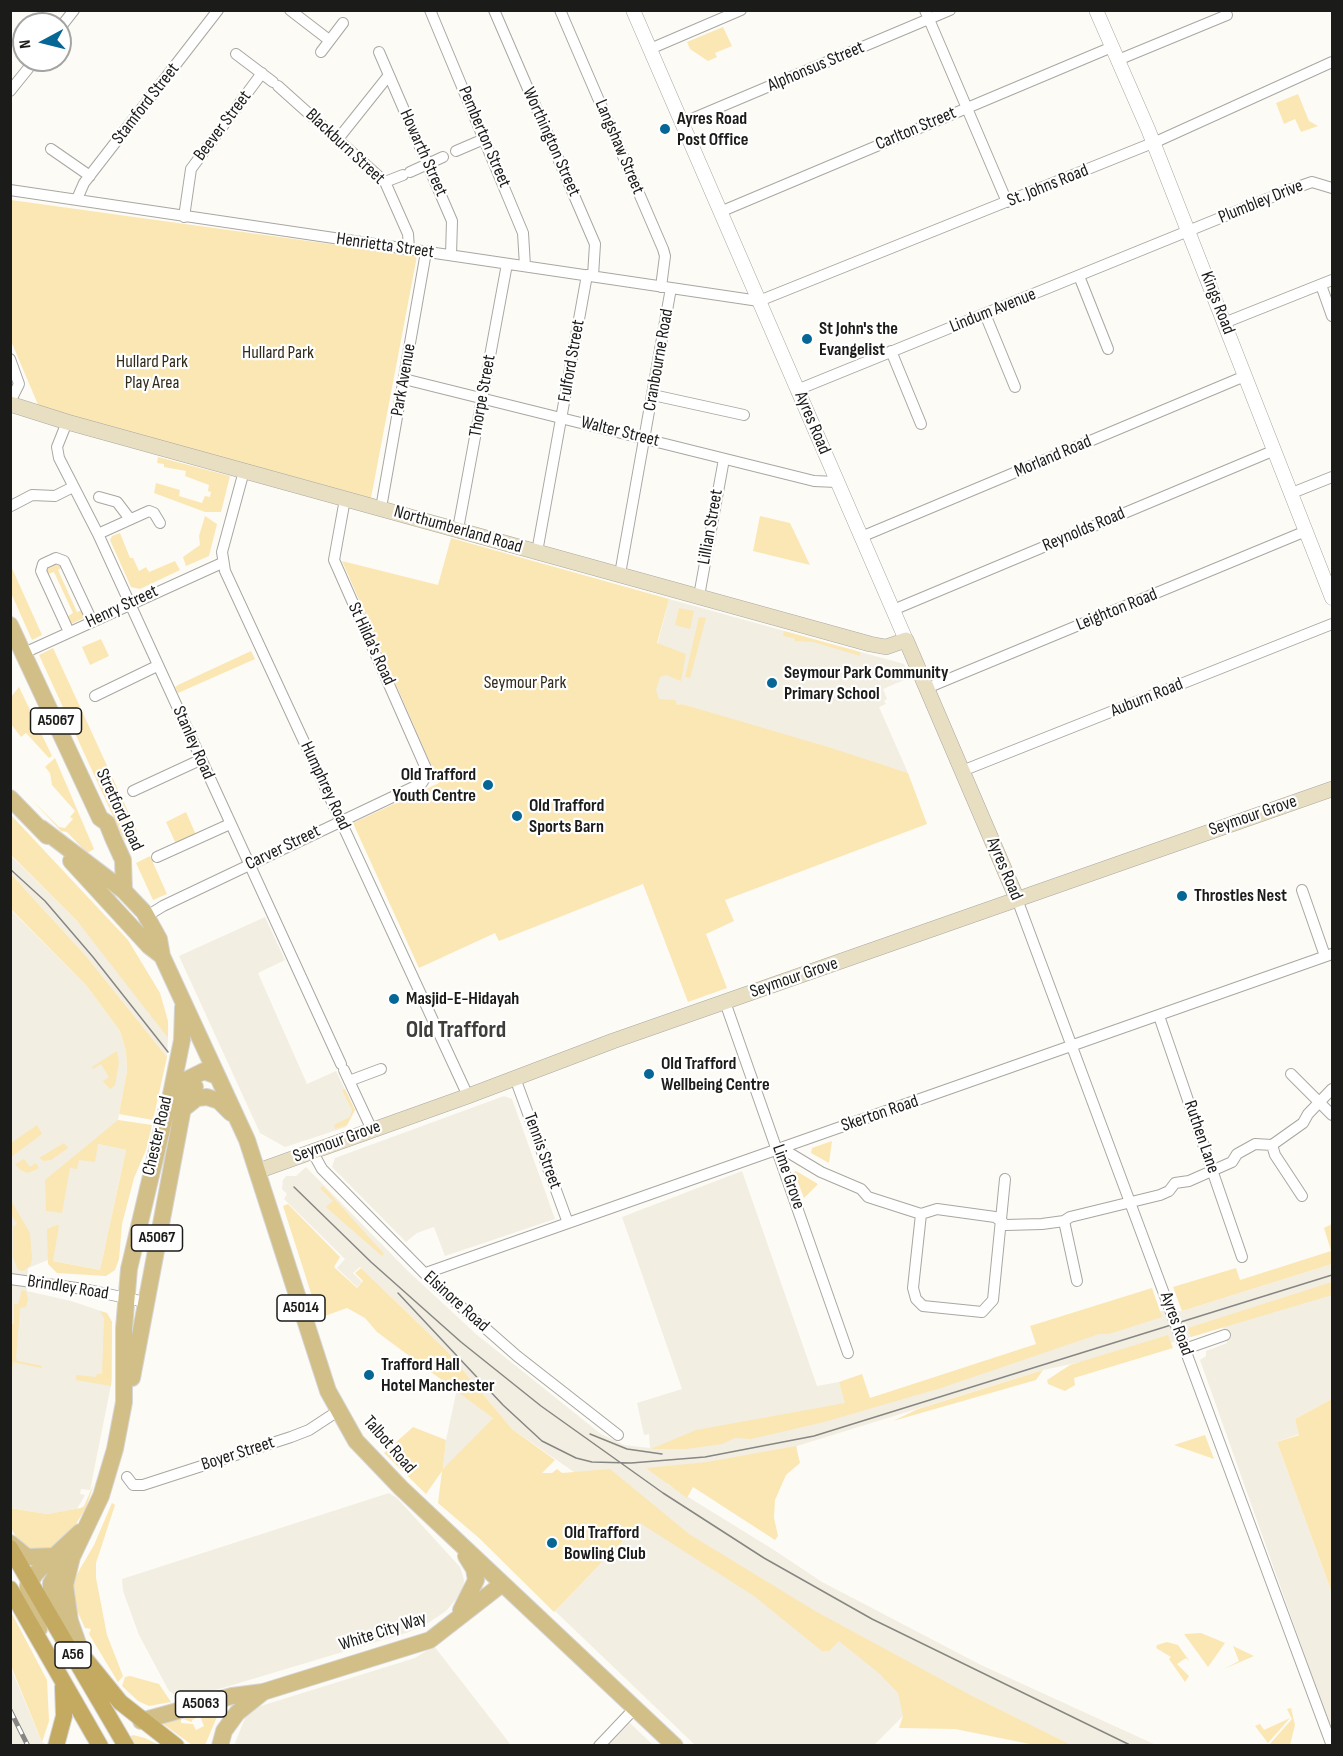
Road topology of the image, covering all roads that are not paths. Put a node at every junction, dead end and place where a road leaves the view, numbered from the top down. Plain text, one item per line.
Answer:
1 (218, 10) edge
2 (290, 10) edge
3 (430, 10) edge
4 (494, 10) edge
5 (560, 10) edge
6 (633, 10) edge
7 (741, 10) edge
8 (950, 10) edge
9 (1096, 10) edge
10 (927, 15) edge
11 (1227, 15) dead end
12 (343, 23) dead end
13 (329, 40) junction
14 (1112, 47) junction
15 (650, 49) junction
16 (321, 52) dead end
17 (379, 52) dead end
18 (236, 54) dead end
19 (1118, 60) junction
20 (1332, 62) edge
21 (25, 72) edge
22 (262, 73) junction
23 (388, 75) junction
24 (10, 91) edge
25 (966, 108) junction
26 (682, 123) junction
27 (338, 139) junction
28 (484, 139) junction
29 (1154, 143) junction
30 (51, 149) dead end
31 (456, 151) dead end
32 (443, 157) dead end
33 (428, 164) junction
34 (90, 176) junction
35 (385, 182) junction
36 (1332, 188) edge
37 (10, 190) edge
38 (77, 200) junction
39 (1007, 202) junction
40 (720, 212) junction
41 (184, 217) junction
42 (1189, 232) junction
43 (409, 249) junction
44 (426, 252) junction
45 (451, 255) junction
46 (507, 264) junction
47 (525, 266) junction
48 (590, 275) junction
49 (1079, 276) junction
50 (1332, 280) edge
51 (1321, 285) junction
52 (666, 287) junction
53 (759, 301) junction
54 (985, 314) junction
55 (1332, 316) edge
56 (1224, 323) junction
57 (1108, 349) dead end
58 (891, 351) junction
59 (10, 359) edge
60 (1245, 376) junction
61 (404, 379) junction
62 (1015, 387) dead end
63 (797, 390) junction
64 (653, 395) junction
65 (482, 398) junction
66 (10, 403) edge
67 (744, 416) dead end
68 (562, 418) junction
69 (67, 422) junction
70 (921, 424) dead end
71 (645, 438) junction
72 (1275, 450) junction
73 (724, 459) junction
74 (244, 471) junction
75 (1332, 477) edge
76 (837, 482) junction
77 (73, 487) junction
78 (1292, 493) junction
79 (99, 497) dead end
80 (345, 499) junction
81 (11, 505) edge
82 (381, 508) junction
83 (11, 516) edge
84 (130, 519) junction
85 (160, 523) dead end
86 (458, 529) junction
87 (1306, 531) junction
88 (98, 534) junction
89 (861, 537) junction
90 (537, 552) junction
91 (222, 562) junction
92 (620, 574) junction
93 (699, 596) junction
94 (1332, 598) edge
95 (129, 604) junction
96 (893, 610) junction
97 (92, 621) junction
98 (1332, 624) edge
99 (10, 625) edge
100 (69, 632) junction
101 (906, 640) junction
102 (24, 653) junction
103 (157, 666) junction
104 (927, 688) junction
105 (95, 696) dead end
106 (200, 760) junction
107 (962, 771) junction
108 (422, 783) joint
109 (1332, 789) edge
110 (133, 791) dead end
111 (10, 798) edge
112 (100, 818) junction
113 (341, 820) junction
114 (230, 824) junction
115 (41, 828) junction
116 (157, 857) dead end
117 (250, 865) junction
118 (104, 874) junction
119 (1302, 890) dead end
120 (124, 891) junction
121 (1017, 899) junction
122 (147, 916) junction
123 (156, 951) junction
124 (1329, 955) edge
125 (725, 1002) junction
126 (184, 1003) junction
127 (1159, 1016) junction
128 (1073, 1047) junction
129 (381, 1070) dead end
130 (1291, 1074) dead end
131 (217, 1076) junction
132 (515, 1078) junction
133 (349, 1081) junction
134 (1332, 1089) edge
135 (468, 1096) junction
136 (1320, 1103) junction
137 (175, 1111) junction
138 (1332, 1115) edge
139 (241, 1126) junction
140 (372, 1130) junction
141 (1272, 1145) junction
142 (780, 1148) junction
143 (312, 1151) junction
144 (258, 1171) junction
145 (1212, 1171) junction
146 (1005, 1179) dead end
147 (1302, 1196) dead end
148 (1130, 1203) junction
149 (921, 1214) junction
150 (1002, 1221) junction
151 (1065, 1221) junction
152 (568, 1223) junction
153 (1242, 1257) dead end
154 (426, 1273) junction
155 (10, 1278) edge
156 (1077, 1281) dead end
157 (126, 1298) junction
158 (145, 1302) junction
159 (1225, 1335) dead end
160 (1184, 1346) junction
161 (848, 1353) dead end
162 (124, 1402) junction
163 (338, 1411) junction
164 (618, 1435) dead end
165 (130, 1485) dead end
166 (87, 1525) junction
167 (451, 1536) junction
168 (10, 1543) edge
169 (10, 1548) edge
170 (53, 1556) junction
171 (30, 1582) junction
172 (502, 1584) junction
173 (10, 1589) edge
174 (454, 1620) junction
175 (58, 1628) junction
176 (82, 1654) junction
177 (58, 1676) junction
178 (263, 1692) junction
179 (635, 1708) junction
180 (141, 1721) junction
181 (116, 1730) junction
182 (58, 1740) edge
183 (93, 1743) edge
184 (1331, 1744) edge
185 (1318, 1745) edge
186 (126, 1746) edge
187 (176, 1746) edge
188 (220, 1746) edge
189 (599, 1746) edge
190 (675, 1746) edge

1 - 34 street, Stamford Street
2 - 13 street
3 - 28 street, Pemberton Street
4 - 48 street, Worthington Street
5 - 52 street, Langshaw Street
6 - 15 street, Ayres Road
7 - 15 street
8 - 10 street, Alphonsus Street
9 - 14 street, Kings Road
10 - 25 street
10 - 26 street, Alphonsus Street
11 - 19 street
12 - 13 street
13 - 16 street
14 - 19 street, Kings Road
14 - 25 street, Carlton Street
15 - 26 street, Ayres Road
17 - 23 street, Howarth Street
18 - 22 street, Blackburn Street
19 - 29 street, Kings Road
20 - 29 street, St. Johns Road
21 - 24 street
22 - 27 street, Blackburn Street
22 - 41 street, Beever Street
23 - 27 street
23 - 33 street, Howarth Street
25 - 39 street
25 - 40 street, Carlton Street
26 - 40 street, Ayres Road
27 - 35 street, Blackburn Street
28 - 31 street
28 - 47 street, Pemberton Street
29 - 39 street, St. Johns Road
29 - 42 street, Kings Road
30 - 34 street
32 - 33 street
33 - 35 street
33 - 45 street, Howarth Street
34 - 38 street, Stamford Street
35 - 43 street, Blackburn Street
36 - 42 street, Plumbley Drive
37 - 38 street, Henrietta Street
38 - 41 street, Henrietta Street
39 - 53 street, St. Johns Road
40 - 53 street, Ayres Road
41 - 43 street, Henrietta Street
42 - 49 street, Lindum Avenue
42 - 56 street, Kings Road
43 - 44 street, Henrietta Street
44 - 45 street, Henrietta Street
44 - 61 street, Park Avenue
45 - 46 street, Henrietta Street
46 - 47 street, Henrietta Street
46 - 65 street, Thorpe Street
47 - 48 street, Henrietta Street
48 - 52 street, Henrietta Street
48 - 68 street, Fulford Street
49 - 54 street, Lindum Avenue
49 - 57 street
50 - 51 street
51 - 55 street
51 - 56 street
52 - 53 street, Henrietta Street
52 - 64 street, Cranbourne Road
53 - 63 street, Ayres Road
54 - 58 street, Lindum Avenue
54 - 62 street
56 - 60 street, Kings Road
58 - 63 street, Lindum Avenue
58 - 70 street
59 - 66 street
60 - 72 street, Kings Road
60 - 89 street, Morland Road
61 - 65 street, Walter Street
61 - 82 street, Park Avenue
63 - 76 street, Ayres Road
64 - 67 street
64 - 71 street, Cranbourne Road
65 - 68 street, Walter Street
65 - 86 street, Thorpe Street
66 - 69 main road, Northumberland Road
68 - 71 street, Walter Street
68 - 90 street, Fulford Street
69 - 74 main road, Northumberland Road
69 - 77 street, Stanley Road
71 - 73 street, Walter Street
71 - 92 street, Cranbourne Road
72 - 78 street, Kings Road
72 - 96 street, Reynolds Road
73 - 76 street, Walter Street
73 - 93 street, Lillian Street
74 - 80 main road, Northumberland Road
74 - 91 street
75 - 78 street
76 - 89 street, Ayres Road
77 - 81 street
77 - 88 street, Stanley Road
78 - 87 street, Kings Road
79 - 84 street
80 - 82 main road, Northumberland Road
80 - 108 street, St Hilda's Road
81 - 83 street
82 - 86 main road, Northumberland Road
84 - 85 street
84 - 88 street
86 - 90 main road, Northumberland Road
87 - 94 street, Kings Road
87 - 104 street, Leighton Road
88 - 95 street, Stanley Road
89 - 96 street, Ayres Road
90 - 92 main road, Northumberland Road
91 - 95 street, Henry Street
91 - 113 street, Humphrey Road
92 - 93 main road, Northumberland Road
93 - 101 main road, Northumberland Road
95 - 97 street, Henry Street
95 - 103 street, Stanley Road
96 - 101 street, Ayres Road
97 - 100 street, Henry Street
97 - 100 street
98 - 107 street, Auburn Road
99 - 102 main road, Stretford Road / A5067
100 - 102 street, Henry Street
101 - 104 main road, Ayres Road
102 - 112 main road, Stretford Road / A5067
103 - 105 street
103 - 106 street, Stanley Road
104 - 107 main road, Ayres Road
106 - 110 street
106 - 114 street, Stanley Road
107 - 121 main road, Ayres Road
108 - 113 street, Carver Street
109 - 121 main road, Seymour Grove
111 - 115 main road, A5014
112 - 118 main road
112 - 120 main road, Stretford Road
113 - 117 street, Carver Street
113 - 135 street, Humphrey Road
114 - 116 street
114 - 117 street, Stanley Road
115 - 118 main road, A5014
115 - 123 main road, A5014
117 - 122 street, Carver Street
117 - 133 street, Stanley Road
118 - 120 main road, A5014
118 - 123 main road
119 - 124 street
120 - 122 main road, A5014
121 - 125 main road, Seymour Grove
121 - 128 street, Ayres Road
122 - 123 main road, A5014
123 - 126 main road, A5014
124 - 127 street, Skerton Road
125 - 132 main road, Seymour Grove
125 - 142 street, Lime Grove
126 - 131 main road, A5014
126 - 137 main road, A5067
127 - 128 street, Skerton Road
127 - 145 street, Ruthen Lane
128 - 142 street, Skerton Road
128 - 148 street, Ayres Road
129 - 133 street
130 - 136 street
131 - 137 main road, Chester Road / A5067
131 - 139 main road, Talbot Road / A5014
132 - 135 main road, Seymour Grove
132 - 152 street, Tennis Street
133 - 140 street, Stanley Road
134 - 136 street
135 - 140 main road, Seymour Grove
136 - 138 street
136 - 141 street
137 - 139 main road
137 - 157 main road, Chester Road / A5067
137 - 158 main road, Chester Road / A5067
139 - 144 main road, Talbot Road / A5014
140 - 143 main road, Seymour Grove
141 - 145 street
141 - 147 street
142 - 149 street
142 - 152 street, Skerton Road
142 - 161 street, Lime Grove
143 - 144 main road, Seymour Grove
143 - 154 street, Elsinore Road
144 - 163 main road, Talbot Road / A5014
145 - 148 street
145 - 153 street, Ruthen Lane
146 - 150 street
148 - 151 street
148 - 160 street, Ayres Road, bridge
149 - 150 street
149 - 150 street
150 - 151 street
151 - 156 street
152 - 154 street, Skerton Road
154 - 164 street, Elsinore Road
155 - 157 street, Brindley Road
157 - 158 street, Brindley Road
157 - 162 main road, Chester Road / A5067
158 - 162 main road, Chester Road / A5067
159 - 160 street
160 - 184 street, Ayres Road
162 - 166 main road, Chester Road / A5067
163 - 165 street, Boyer Street
163 - 167 main road, Talbot Road / A5014
166 - 170 main road, A5067
166 - 175 main road, A5067
166 - 176 main road
167 - 172 main road, Talbot Road / A5014
167 - 174 main road
168 - 170 main road
169 - 171 highway, A56
170 - 171 main road, A5067
171 - 175 highway, A56
171 - 177 main road
172 - 174 main road, White City Way / A5063
172 - 179 main road, Talbot Road / A5014
173 - 177 highway, A56
174 - 178 main road, White City Way / A5063
175 - 176 highway
175 - 181 highway, A56
176 - 180 highway
177 - 182 highway
177 - 183 highway, A56
178 - 180 main road, White City Way / A5063
178 - 188 main road, White City Way / A5063
179 - 189 street
179 - 190 main road, Talbot Road / A5014
180 - 181 highway
180 - 187 highway
181 - 183 highway
181 - 186 highway, A56
184 - 185 street

